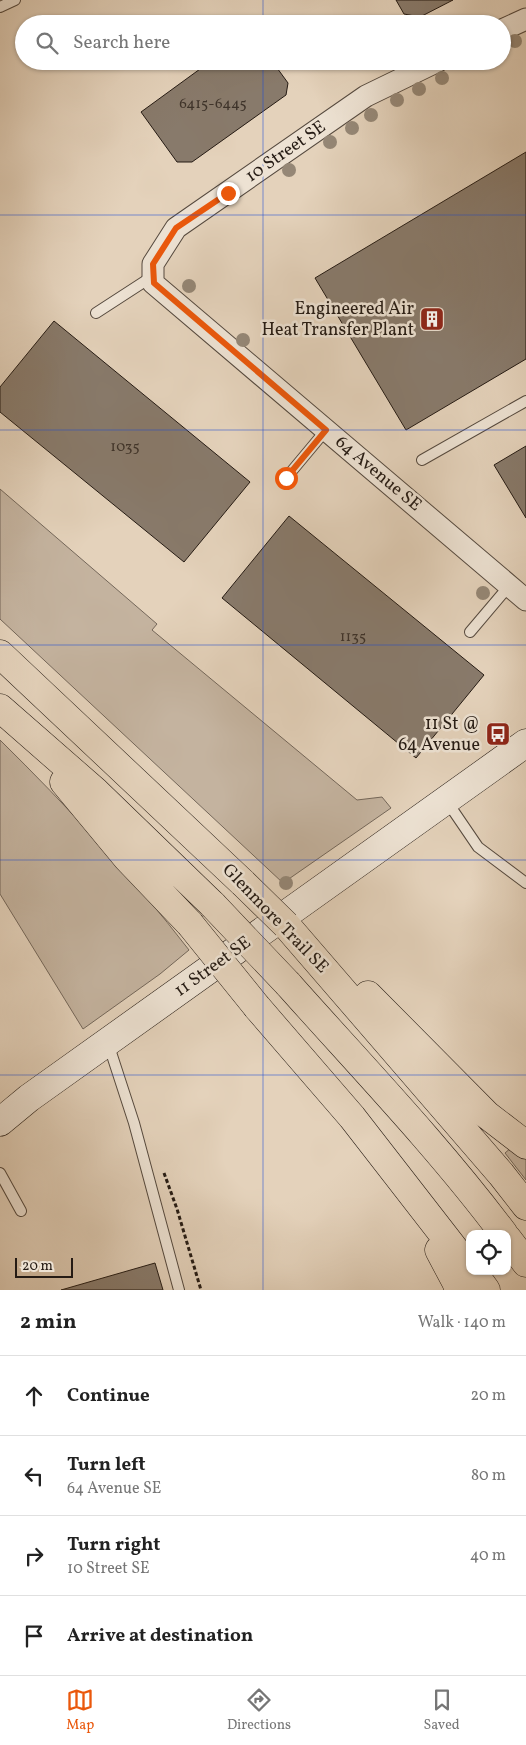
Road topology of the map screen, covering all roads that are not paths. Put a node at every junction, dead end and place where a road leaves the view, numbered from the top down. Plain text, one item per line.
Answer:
1 (15, 0) edge
2 (0, 7) edge
3 (526, 19) edge
4 (511, 26) edge
5 (419, 70) edge
6 (153, 270) junction
7 (96, 313) dead end
8 (526, 401) edge
9 (326, 430) junction
10 (422, 460) dead end
11 (286, 478) dead end
12 (509, 586) junction
13 (526, 600) edge
14 (470, 632) dead end
15 (0, 654) edge
16 (4, 712) edge
17 (526, 743) edge
18 (446, 799) junction
19 (526, 883) edge
20 (321, 957) junction
21 (107, 1042) junction
22 (352, 1117) junction
23 (0, 1122) edge
24 (526, 1145) edge
25 (0, 1173) edge
26 (526, 1206) edge
27 (21, 1211) dead end
28 (501, 1230) edge
29 (511, 1243) edge
30 (526, 1263) edge
31 (466, 1264) edge
32 (475, 1275) edge
33 (179, 1290) edge
34 (459, 1290) edge
35 (486, 1290) edge

1 - 2 lane
3 - 4 street
5 - 6 street, 10 Street SE
6 - 7 lane
6 - 9 street, 64 Avenue SE
8 - 10 lane
9 - 11 lane
9 - 12 street, 64 Avenue SE
12 - 13 street, 64 Avenue SE
12 - 14 lane
15 - 20 highway, Glenmore Trail SE, bridge
16 - 22 highway, bridge
16 - 28 highway, Glenmore Trail SE, bridge
17 - 18 street, 11 Street SE
18 - 19 lane
18 - 21 street, 11 Street SE
20 - 24 highway
20 - 26 highway, Glenmore Trail SE
21 - 23 street, 11 Street SE
21 - 33 lane
22 - 31 highway
22 - 34 highway
25 - 27 lane
29 - 30 highway
32 - 35 highway

